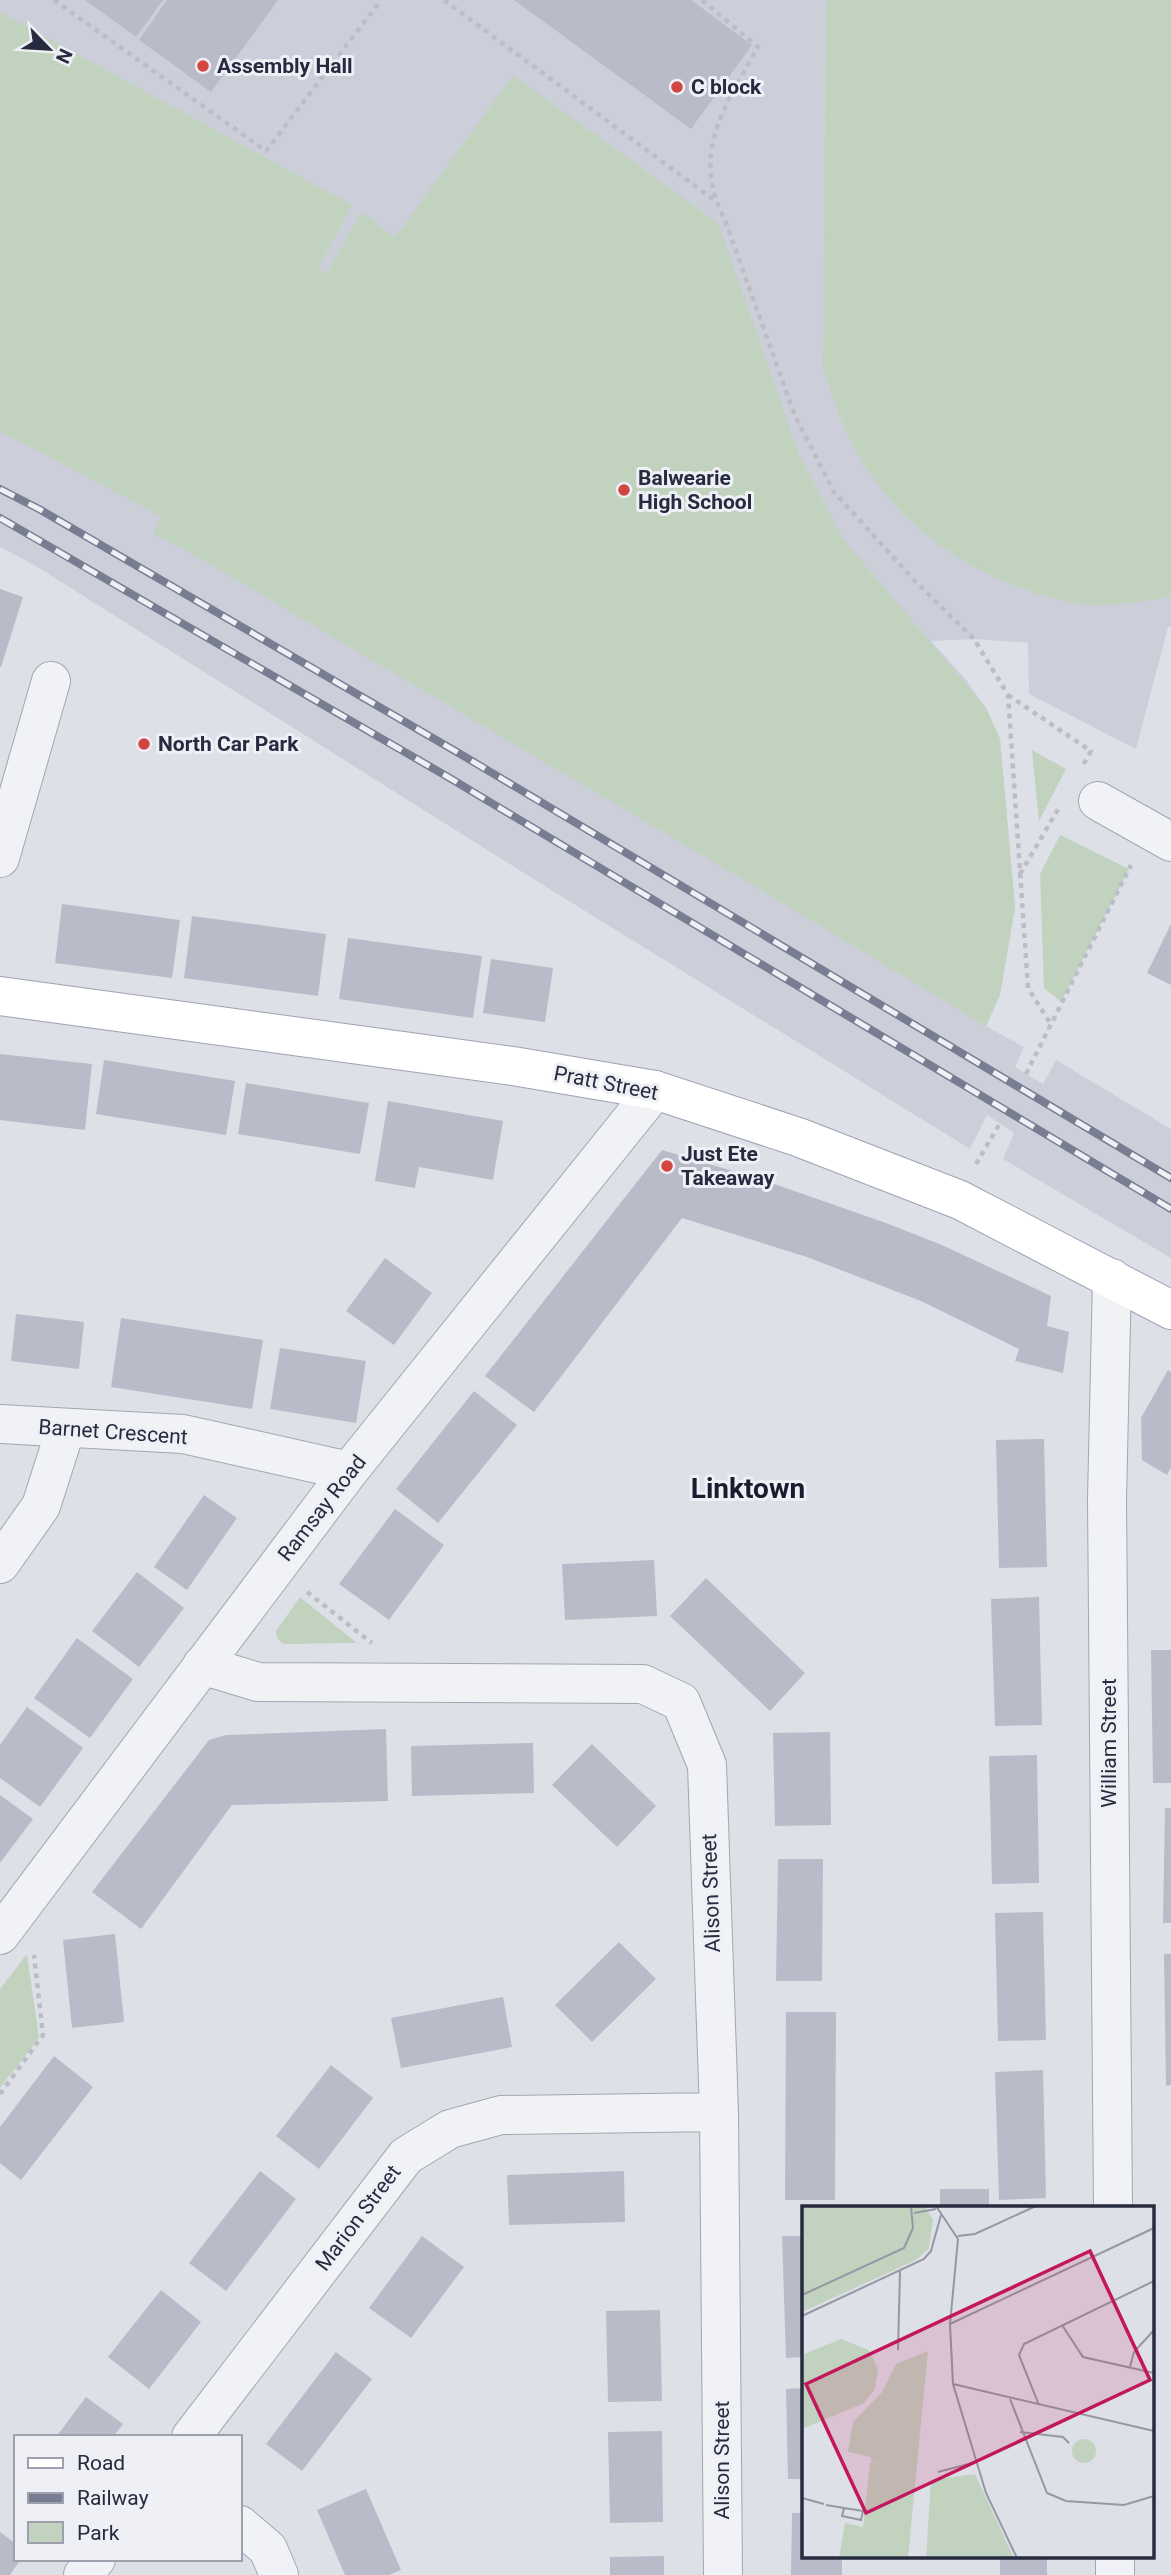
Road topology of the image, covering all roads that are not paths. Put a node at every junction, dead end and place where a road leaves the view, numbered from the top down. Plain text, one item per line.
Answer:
1 (51, 681) dead end
2 (1081, 790) road end
3 (1160, 836) edge
4 (0, 858) edge
5 (0, 996) edge
6 (655, 1090) junction
7 (1112, 1278) junction
8 (1171, 1310) edge
9 (0, 1424) edge
10 (66, 1428) junction
11 (349, 1471) junction
12 (0, 1564) edge
13 (202, 1665) junction
14 (0, 1935) edge
15 (719, 2112) junction
16 (1113, 2206) edge
17 (193, 2435) edge
18 (242, 2527) edge
19 (94, 2561) edge
20 (83, 2575) edge
21 (279, 2575) edge
22 (723, 2575) edge

1 - 4 street
2 - 3 street
5 - 6 main road, Pratt Street
6 - 7 main road, Pratt Street
6 - 11 street, Ramsay Road
7 - 8 main road, Pratt Street
7 - 16 street, William Street
9 - 10 street, Barnet Crescent
10 - 11 street, Barnet Crescent
10 - 12 street
11 - 13 street, Ramsay Road
13 - 14 street, Ramsay Road
13 - 15 street, Alison Street
15 - 17 street, Marion Street
15 - 22 street, Alison Street
18 - 21 street
19 - 20 street

